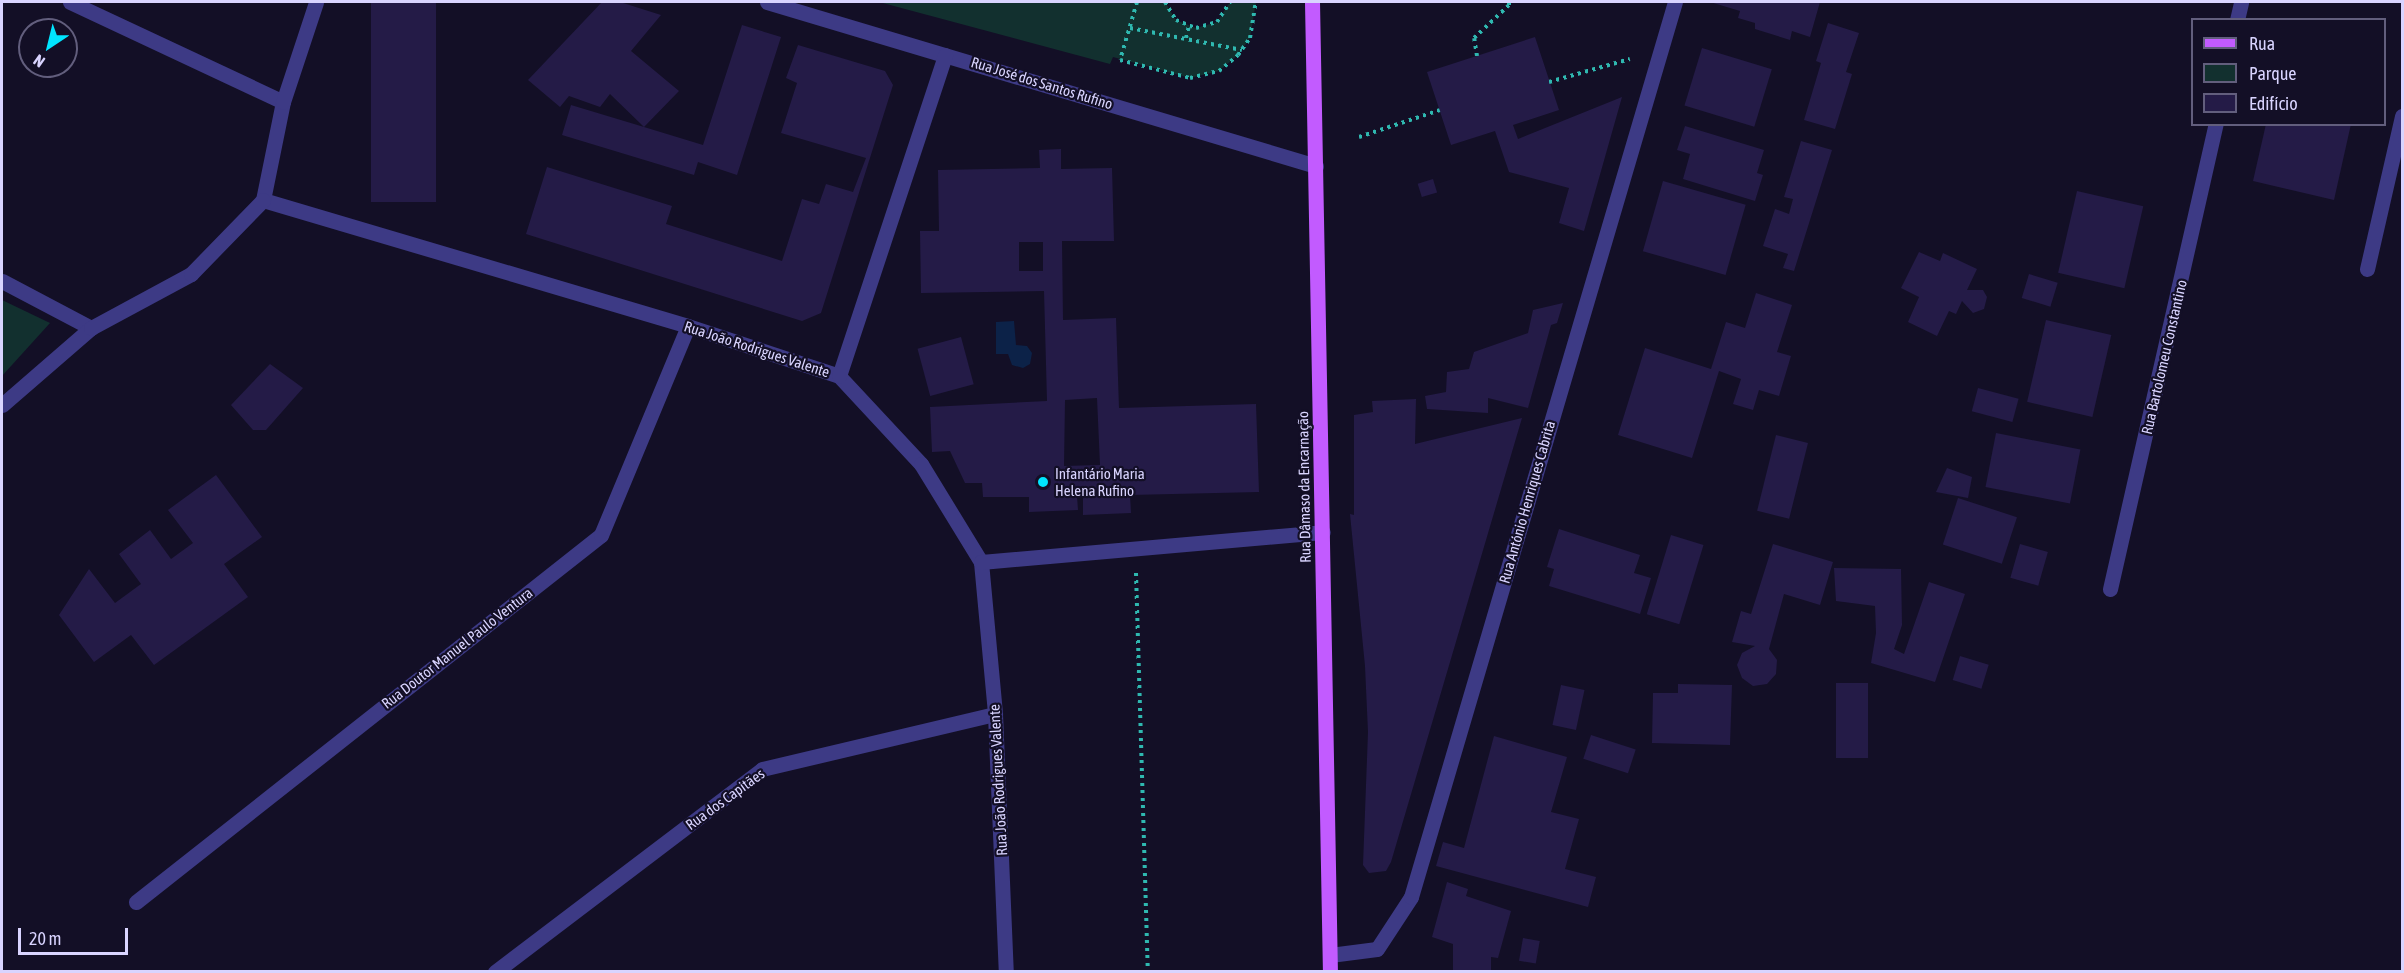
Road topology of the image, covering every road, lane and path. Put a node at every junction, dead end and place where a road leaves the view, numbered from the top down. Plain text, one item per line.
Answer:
1 (70, 2) edge
2 (316, 2) edge
3 (767, 2) edge
4 (1137, 2) edge
5 (1165, 2) edge
6 (1230, 2) edge
7 (1256, 2) edge
8 (1312, 2) edge
9 (1509, 2) edge
10 (1675, 2) edge
11 (2241, 2) edge
12 (2237, 18) edge
13 (1189, 26) junction
14 (1130, 28) junction
15 (1186, 38) junction
16 (1242, 50) junction
17 (945, 54) junction
18 (1477, 56) dead end
19 (1633, 59) dead end
20 (1549, 82) dead end
21 (283, 102) junction
22 (1440, 110) dead end
23 (2403, 116) edge
24 (2216, 126) edge
25 (1359, 136) dead end
26 (1316, 166) junction
27 (263, 200) junction
28 (2367, 269) dead end
29 (2, 281) edge
30 (688, 326) junction
31 (91, 328) junction
32 (839, 376) junction
33 (2, 405) edge
34 (1323, 532) junction
35 (1136, 549) junction
36 (981, 562) junction
37 (2110, 589) dead end
38 (995, 714) junction
39 (135, 902) dead end
40 (1330, 955) junction
41 (495, 972) edge
42 (1006, 972) edge
43 (1148, 972) edge
44 (1330, 972) edge

1 - 21 street
2 - 21 street
3 - 17 street, Rua José dos Santos Rufino
4 - 14 path
5 - 13 path
6 - 13 path
7 - 16 path
8 - 26 main road, Rua Dâmaso da Encarnação
9 - 18 path
10 - 40 street, Rua António Henriques Cabrita
11 - 12 street
13 - 15 path
14 - 15 path
14 - 16 path
15 - 16 path
17 - 26 street, Rua José dos Santos Rufino
17 - 32 street
19 - 20 path
21 - 27 street
22 - 25 path
23 - 28 street
24 - 37 street, Rua Bartolomeu Constantino
26 - 34 main road, Rua Dâmaso da Encarnação
27 - 30 street, Rua João Rodrigues Valente
27 - 31 street
29 - 31 street
30 - 32 street, Rua João Rodrigues Valente
30 - 39 street, Rua Doutor Manuel Paulo Ventura
31 - 33 street
32 - 36 street, Rua João Rodrigues Valente
34 - 35 street
34 - 40 main road, Rua Dâmaso da Encarnação
35 - 36 street
35 - 43 path
36 - 38 street, Rua João Rodrigues Valente
38 - 41 street, Rua dos Capitães
38 - 42 street, Rua João Rodrigues Valente
40 - 44 main road, Rua Dâmaso da Encarnação

